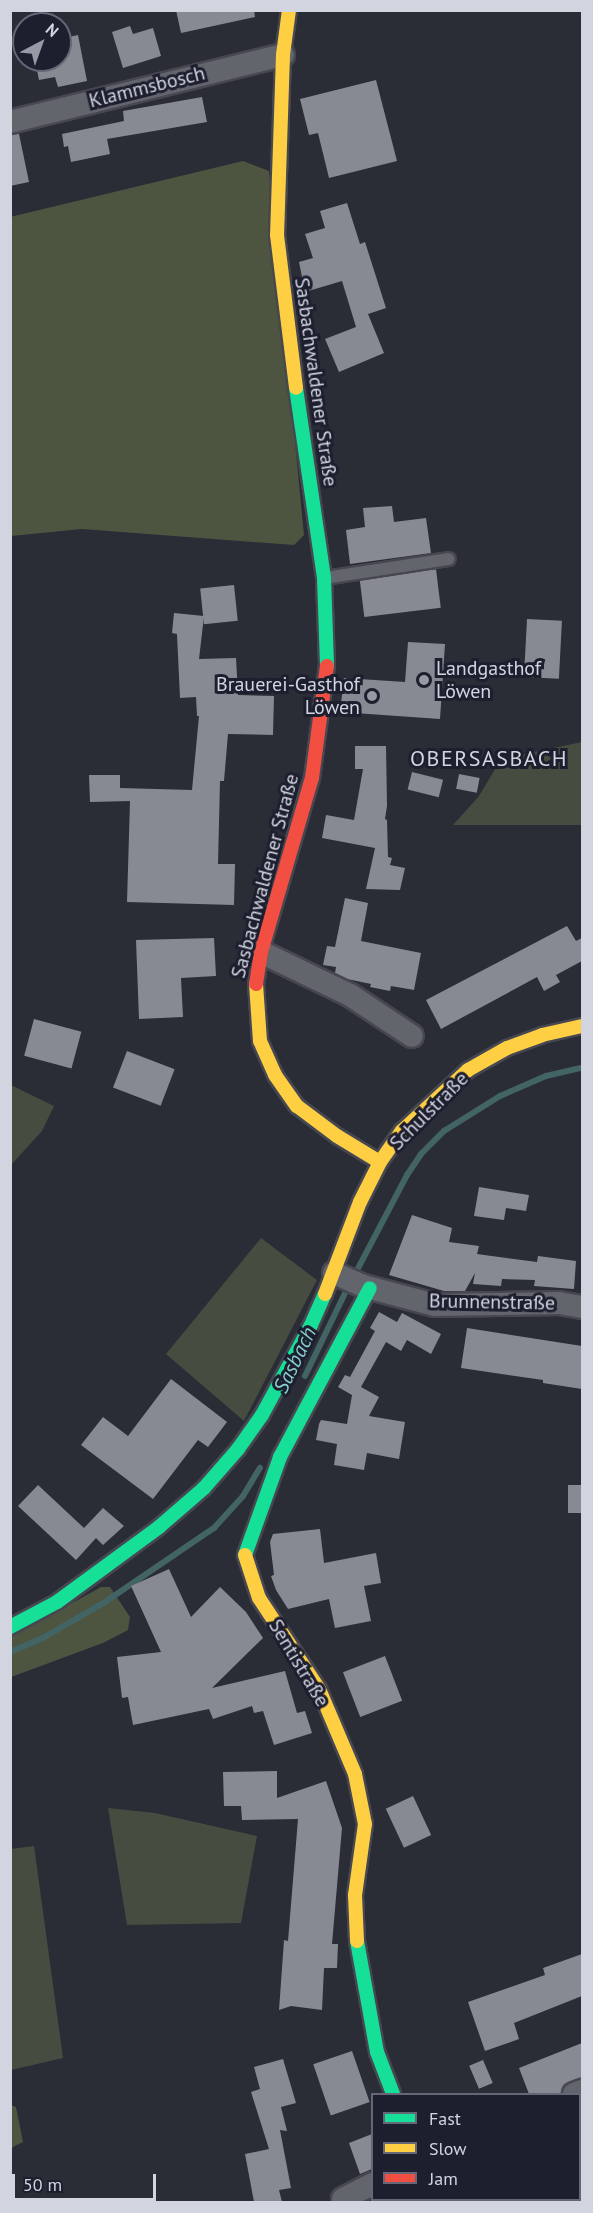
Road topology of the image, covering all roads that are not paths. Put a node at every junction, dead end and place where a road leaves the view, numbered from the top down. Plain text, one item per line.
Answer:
1 (289, 10) edge
2 (283, 55) junction
3 (10, 122) edge
4 (448, 559) dead end
5 (324, 578) junction
6 (261, 952) junction
7 (581, 1026) edge
8 (412, 1036) dead end
9 (380, 1162) junction
10 (353, 1281) junction
11 (582, 1307) edge
12 (10, 1627) edge
13 (393, 2093) edge
14 (371, 2185) edge
15 (343, 2199) dead end

1 - 2 street, Sasbachwaldener Straße
2 - 3 street, Klammsbosch
2 - 5 street, Sasbachwaldener Straße
4 - 5 lane
5 - 6 street, Sasbachwaldener Straße
6 - 8 street
6 - 9 street, Sasbachwaldener Straße
7 - 9 street, Schulstraße
9 - 10 street
10 - 11 street, Brunnenstraße
10 - 12 street
10 - 13 street, Sentistraße
14 - 15 street

